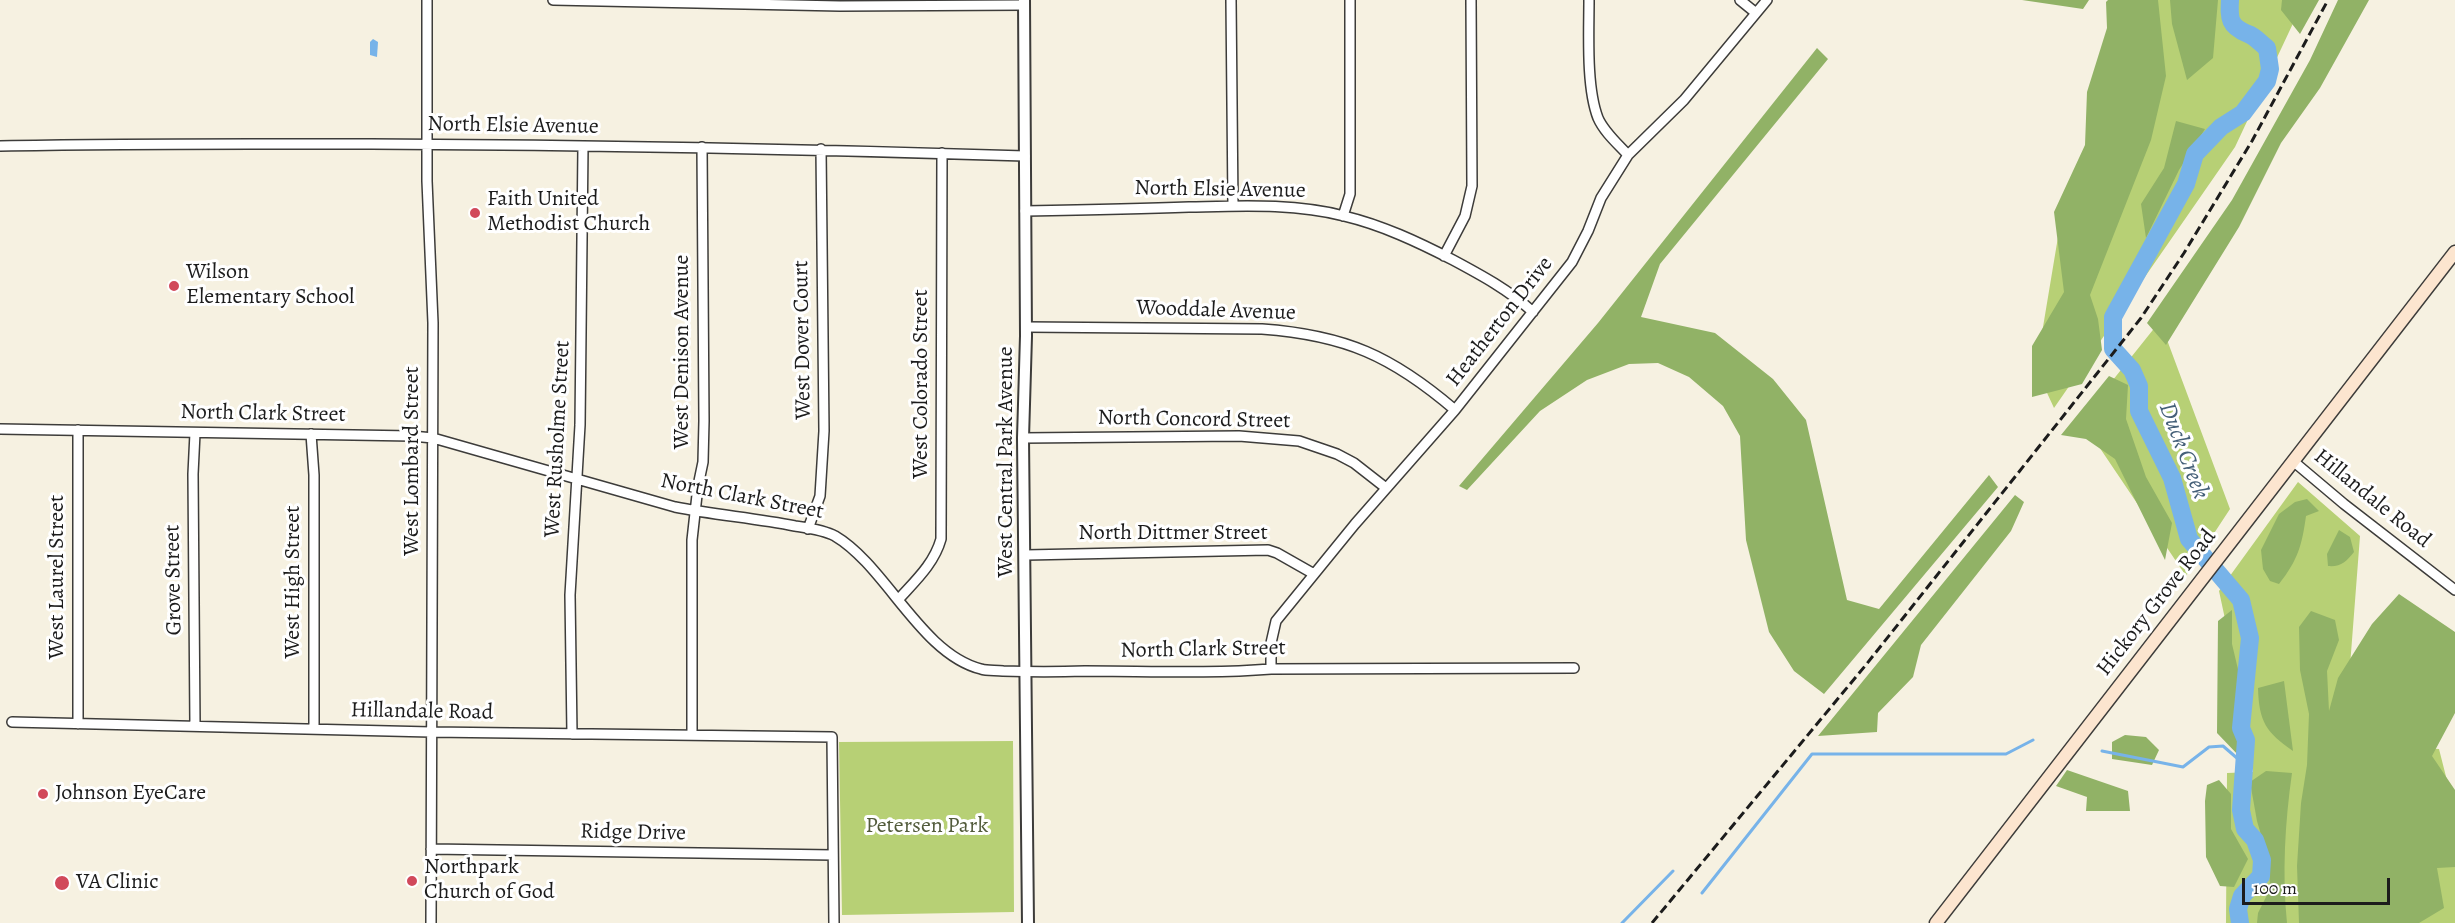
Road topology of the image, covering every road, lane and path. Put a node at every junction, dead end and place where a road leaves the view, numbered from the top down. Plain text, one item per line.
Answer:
1 (427, 0) edge
2 (553, 0) edge
3 (1231, 0) edge
4 (1350, 0) edge
5 (1471, 0) edge
6 (1589, 0) edge
7 (1740, 0) edge
8 (1767, 0) edge
9 (1024, 2) edge
10 (1756, 13) junction
11 (428, 145) junction
12 (0, 146) edge
13 (583, 146) junction
14 (702, 147) junction
15 (821, 149) junction
16 (942, 153) junction
17 (1628, 155) junction
18 (1025, 156) junction
19 (1233, 206) junction
20 (1025, 211) junction
21 (1343, 216) junction
22 (2455, 252) edge
23 (1444, 256) junction
24 (1533, 312) junction
25 (1026, 327) junction
26 (1455, 410) junction
27 (0, 429) edge
28 (78, 430) junction
29 (195, 433) junction
30 (311, 434) junction
31 (433, 438) junction
32 (1023, 438) junction
33 (2293, 461) junction
34 (576, 480) junction
35 (1386, 488) junction
36 (694, 511) junction
37 (808, 529) junction
38 (1026, 555) junction
39 (1314, 574) junction
40 (2455, 590) edge
41 (898, 600) junction
42 (1574, 668) dead end
43 (1271, 669) junction
44 (1027, 672) junction
45 (12, 722) dead end
46 (78, 724) junction
47 (195, 726) junction
48 (314, 729) junction
49 (431, 732) junction
50 (572, 734) junction
51 (692, 735) junction
52 (431, 849) junction
53 (834, 855) junction
54 (431, 923) edge
55 (834, 923) edge
56 (1028, 923) edge
57 (1936, 923) edge

1 - 11 street, West Lombard Street
2 - 9 street
3 - 19 street
4 - 21 street
5 - 23 street
6 - 17 street
7 - 10 street
8 - 10 street, Heatherton Drive
9 - 18 street, West Central Park Avenue
10 - 17 street, Heatherton Drive
11 - 12 street, North Elsie Avenue
11 - 13 street, North Elsie Avenue
11 - 31 street, West Lombard Street
13 - 14 street, North Elsie Avenue
13 - 34 street, West Rusholme Street
14 - 15 street, North Elsie Avenue
14 - 36 street, West Denison Avenue
15 - 16 street, North Elsie Avenue
15 - 37 street, West Dover Court
16 - 18 street, North Elsie Avenue
16 - 41 street, West Colorado Street
17 - 24 street, Heatherton Drive
18 - 20 street, West Central Park Avenue
19 - 20 street, North Elsie Avenue
19 - 21 street, North Elsie Avenue
20 - 25 street, West Central Park Avenue
21 - 23 street, North Elsie Avenue
22 - 33 main road, Hickory Grove Road
23 - 24 street, North Elsie Avenue
24 - 26 street, Heatherton Drive
25 - 26 street, Wooddale Avenue
25 - 32 street, West Central Park Avenue
26 - 35 street, Heatherton Drive
27 - 28 street, North Clark Street
28 - 29 street, North Clark Street
28 - 46 street, West Laurel Street
29 - 30 street, North Clark Street
29 - 47 street, Grove Street
30 - 31 street, North Clark Street
30 - 48 street, West High Street
31 - 34 street, North Clark Street
31 - 49 street, West Lombard Street
32 - 35 street, North Concord Street
32 - 38 street, West Central Park Avenue
33 - 40 street, Hillandale Road
33 - 57 main road, Hickory Grove Road
34 - 36 street, North Clark Street
34 - 50 street, West Rusholme Street
35 - 39 street, Heatherton Drive
36 - 37 street, North Clark Street
36 - 51 street, West Denison Avenue
37 - 41 street, North Clark Street
38 - 39 street, North Dittmer Street
38 - 44 street, West Central Park Avenue
39 - 43 street, Heatherton Drive
41 - 44 street, North Clark Street
42 - 43 street, North Clark Street
43 - 44 street, North Clark Street
44 - 56 street, West Central Park Avenue
45 - 46 street, Hillandale Road
46 - 47 street, Hillandale Road
47 - 48 street, Hillandale Road
48 - 49 street, Hillandale Road
49 - 50 street, Hillandale Road
49 - 52 street, West Lombard Street
50 - 51 street, Hillandale Road
51 - 53 street, Hillandale Road
52 - 53 street, Ridge Drive
52 - 54 street, West Lombard Street
53 - 55 street

